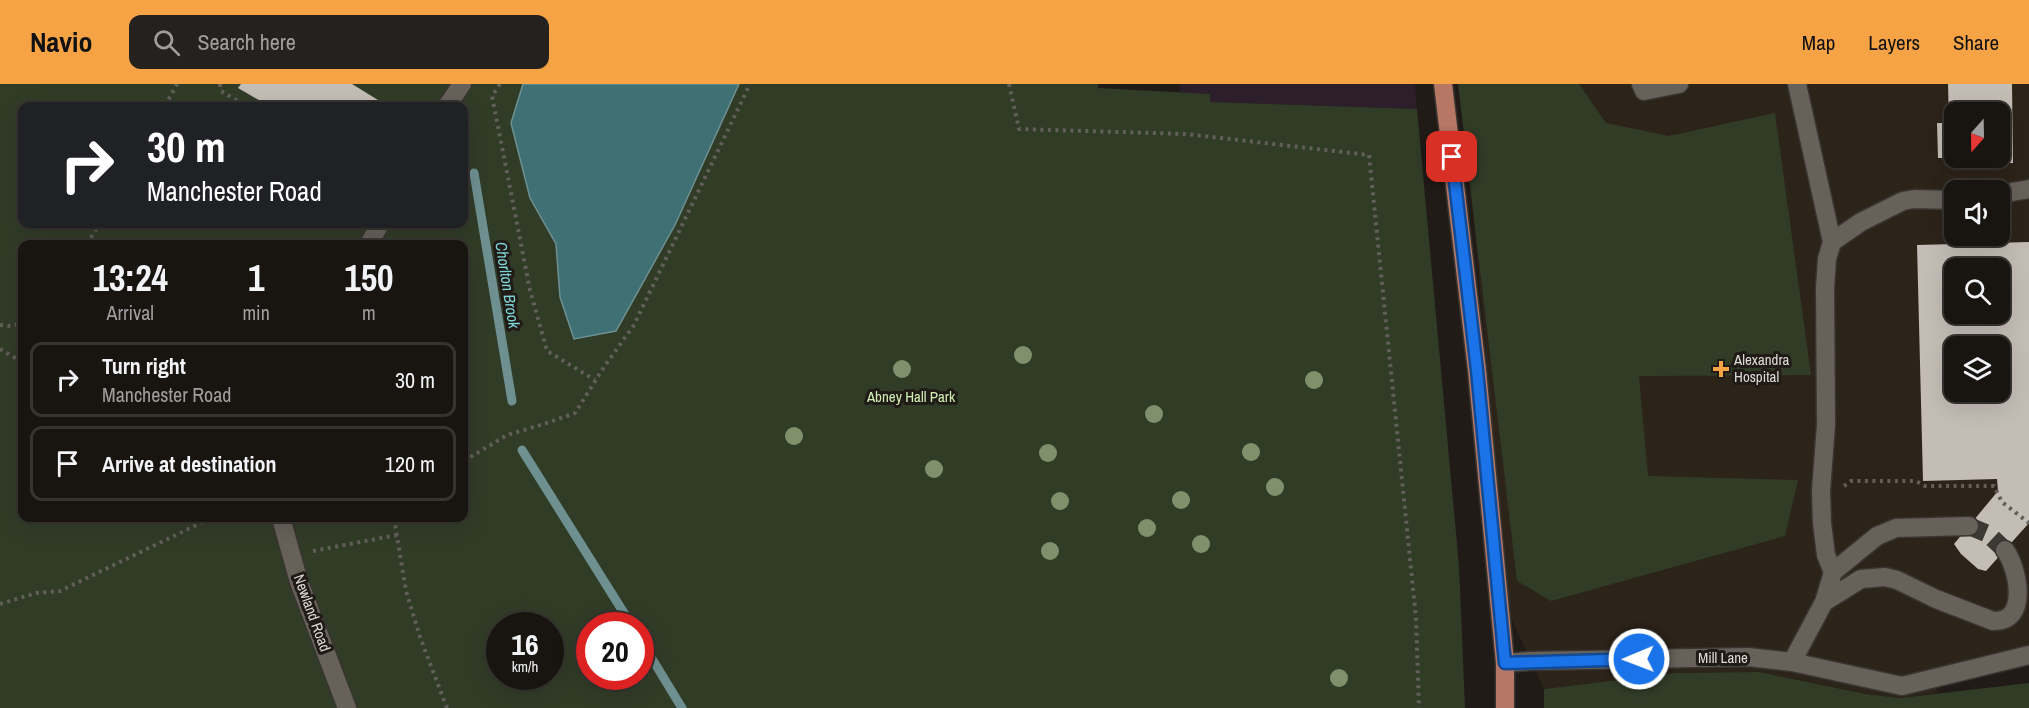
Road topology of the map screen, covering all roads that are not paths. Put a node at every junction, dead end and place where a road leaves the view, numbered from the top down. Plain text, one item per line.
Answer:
1 (462, 84) edge
2 (1443, 84) edge
3 (1641, 84) edge
4 (1679, 84) edge
5 (1797, 84) edge
6 (450, 102) edge
7 (2029, 189) edge
8 (2010, 192) edge
9 (1944, 200) edge
10 (1832, 242) junction
11 (282, 522) edge
12 (1969, 526) tunnel mouth
13 (2005, 550) tunnel mouth
14 (1833, 572) junction
15 (1824, 602) junction
16 (2029, 655) edge
17 (1792, 662) junction
18 (1505, 663) junction
19 (347, 708) edge
20 (1505, 708) edge

1 - 6 street
2 - 18 main road
3 - 4 street
5 - 10 street
7 - 8 street
9 - 10 street
10 - 14 street
11 - 19 street, Newland Road
12 - 14 street
13 - 15 street
14 - 15 street
15 - 17 street
16 - 17 street, Mill Lane
17 - 18 street, Mill Lane
18 - 20 main road

